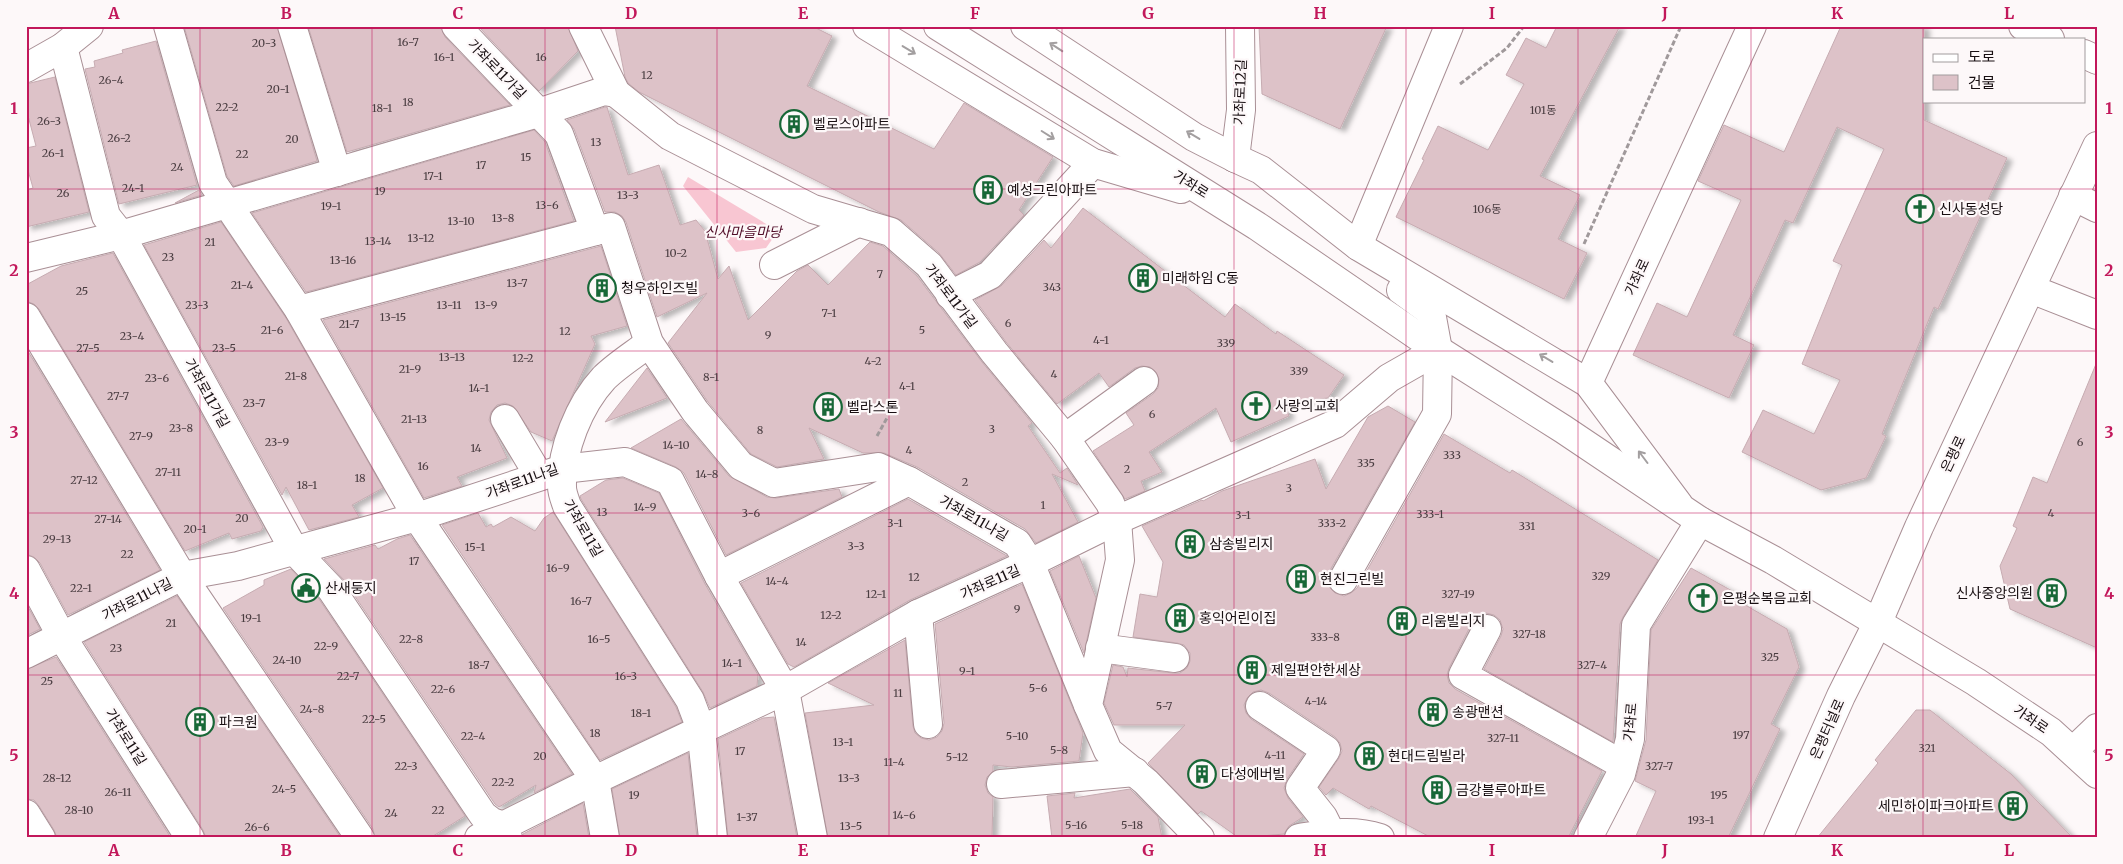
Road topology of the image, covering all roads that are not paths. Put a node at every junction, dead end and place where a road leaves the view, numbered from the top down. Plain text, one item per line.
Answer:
1 (89, 26) edge
2 (168, 26) edge
3 (292, 26) edge
4 (456, 26) edge
5 (583, 26) edge
6 (867, 26) edge
7 (938, 26) edge
8 (1025, 26) edge
9 (1240, 26) edge
10 (1449, 26) edge
11 (1752, 26) edge
12 (2023, 26) edge
13 (2048, 38) edge
14 (63, 47) junction
15 (26, 68) edge
16 (616, 93) junction
17 (538, 113) junction
18 (2097, 146) edge
19 (1236, 158) junction
20 (1093, 163) junction
21 (337, 172) junction
22 (1213, 198) junction
23 (2085, 202) edge
24 (228, 203) junction
25 (859, 222) junction
26 (603, 229) junction
27 (121, 235) junction
28 (1358, 246) junction
29 (26, 258) edge
30 (774, 265) dead end
31 (2031, 288) junction
32 (950, 295) junction
33 (299, 310) junction
34 (2097, 315) edge
35 (26, 317) edge
36 (649, 343) junction
37 (1438, 350) junction
38 (1144, 380) dead end
39 (1588, 383) junction
40 (505, 419) dead end
41 (1065, 438) junction
42 (551, 472) junction
43 (909, 481) junction
44 (1691, 516) junction
45 (417, 517) junction
46 (1117, 520) junction
47 (294, 550) junction
48 (1030, 563) junction
49 (26, 570) edge
50 (182, 576) junction
51 (719, 576) junction
52 (1342, 580) dead end
53 (918, 614) junction
54 (1878, 622) junction
55 (1487, 629) dead end
56 (62, 637) junction
57 (1100, 648) junction
58 (26, 654) edge
59 (1175, 658) dead end
60 (785, 690) junction
61 (1088, 705) junction
62 (1260, 706) dead end
63 (928, 724) dead end
64 (2097, 728) edge
65 (701, 729) junction
66 (2073, 751) junction
67 (1623, 765) junction
68 (1135, 772) junction
69 (2097, 774) edge
70 (595, 780) junction
71 (1001, 784) dead end
72 (26, 814) edge
73 (506, 832) edge
74 (1331, 833) junction
75 (41, 838) edge
76 (190, 838) edge
77 (360, 838) edge
78 (479, 838) edge
79 (605, 838) edge
80 (713, 838) edge
81 (813, 838) edge
82 (1200, 838) edge
83 (1299, 838) edge
84 (1380, 838) edge
85 (1588, 838) edge
86 (1778, 838) edge

1 - 14 street
2 - 24 street
3 - 21 street
4 - 17 street, 가좌로11가길
5 - 16 street, 가좌로11가길
6 -> 20 street
7 - 22 street, 가좌로
19 -> 8 street
9 - 19 street, 가좌로12길
10 - 28 street
11 - 39 street, 가좌로
12 - 13 street
14 - 15 street
14 - 27 street
16 - 17 street, 가좌로11가길
16 - 25 street, 가좌로11가길
17 - 21 street, 가좌로11가길
17 - 26 street, 가좌로11가길
18 - 23 street, 은평로
19 - 28 street
19 - 37 street
20 - 22 street
20 - 32 street
21 - 24 street, 가좌로11가길
22 - 37 street, 가좌로
23 - 31 street, 은평로
24 - 27 street, 가좌로11가길
24 - 33 street
25 - 30 street
25 - 32 street, 가좌로11가길
26 - 33 street
26 - 36 street, 가좌로11가길
27 - 29 street, 가좌로11가길
27 - 47 street, 가좌로11가길
39 -> 28 street
31 - 34 street
31 - 54 street, 은평로
32 - 41 street, 가좌로11가길
33 - 45 street
35 - 50 street
36 - 42 street, 가좌로11나길
36 - 43 street, 가좌로11나길
37 - 44 street, 가좌로
37 - 46 street, 가좌로11길
37 - 52 street
38 - 41 street
44 -> 39 street, 가좌로
40 - 42 street
41 - 46 street, 가좌로11가길
42 - 45 street, 가좌로11나길
42 - 51 street
42 - 65 street, 가좌로11길
43 - 48 street, 가좌로11나길
43 - 51 street
44 - 54 street, 가좌로
44 - 67 street, 가좌로
45 - 47 street, 가좌로11나길
45 - 70 street
46 - 48 street, 가좌로11길
46 - 57 street
47 - 50 street, 가좌로11나길
47 - 73 street
48 - 53 street, 가좌로11길
48 - 61 street, 가좌로11나길
49 - 56 street
50 - 56 street, 가좌로11나길
50 - 77 street
51 - 60 street
53 - 60 street, 가좌로11길
53 - 63 street
54 - 66 street, 가좌로
54 - 86 street, 은평터널로
55 - 67 street, 가좌로
56 - 58 street, 가좌로11나길
56 - 76 street, 가좌로11길
57 - 59 street
57 - 61 street
60 - 65 street, 가좌로11길
60 - 81 street
61 - 68 street
62 - 74 street
64 - 66 street
65 - 70 street, 가좌로11길
65 - 80 street, 가좌로11길
66 - 69 street, 가좌로
67 - 85 street
68 - 71 street
68 - 82 street
70 - 73 street, 가좌로11길
70 - 79 street
72 - 75 street
73 - 78 street, 가좌로11길
74 - 83 street
74 - 84 street

